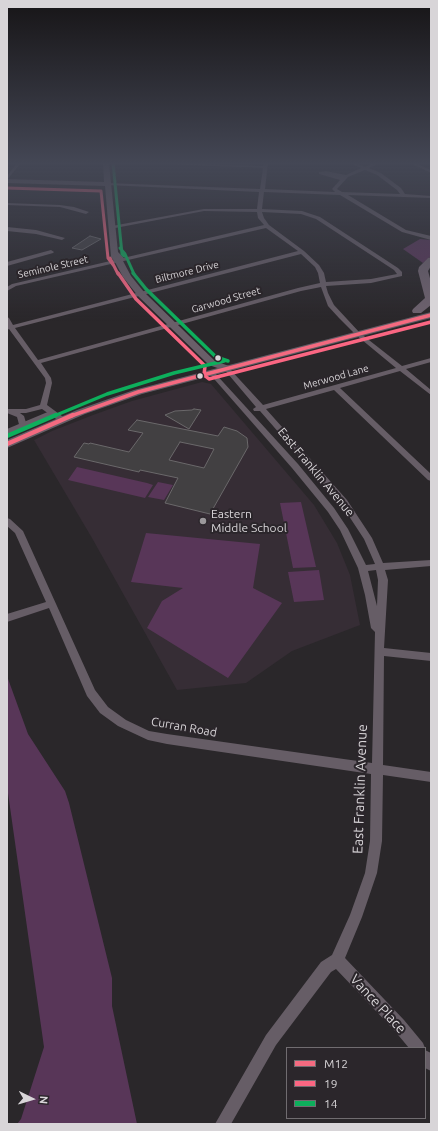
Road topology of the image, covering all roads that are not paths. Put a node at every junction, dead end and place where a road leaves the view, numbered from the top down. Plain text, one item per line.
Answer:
1 (111, 216) edge
2 (174, 216) edge
3 (260, 216) edge
4 (309, 216) edge
5 (378, 216) edge
6 (267, 226) junction
7 (112, 228) junction
8 (7, 229) edge
9 (62, 238) dead end
10 (431, 238) edge
11 (51, 252) dead end
12 (302, 252) junction
13 (117, 257) junction
14 (431, 260) edge
15 (7, 264) edge
16 (324, 284) junction
17 (7, 289) edge
18 (140, 294) junction
19 (431, 307) edge
20 (417, 311) junction
21 (431, 315) edge
22 (7, 319) edge
23 (172, 325) junction
24 (9, 328) edge
25 (355, 330) junction
26 (431, 360) edge
27 (38, 362) junction
28 (211, 367) junction
29 (226, 368) junction
30 (403, 369) junction
31 (335, 387) junction
32 (431, 393) edge
33 (43, 406) junction
34 (261, 408) junction
35 (9, 411) edge
36 (246, 411) junction
37 (58, 416) junction
38 (23, 426) junction
39 (7, 433) edge
40 (7, 444) edge
41 (431, 478) edge
42 (7, 521) edge
43 (431, 563) edge
44 (380, 566) junction
45 (363, 568) junction
46 (51, 604) junction
47 (7, 618) edge
48 (379, 651) junction
49 (431, 657) edge
50 (377, 769) junction
51 (431, 777) edge
52 (337, 960) junction
53 (417, 1047) edge
54 (223, 1124) edge

1 - 7 street, East Franklin Avenue
2 - 7 street
3 - 6 street
4 - 16 street, Garwood Street
5 - 10 street
6 - 12 street
6 - 13 street, Seminole Street
7 - 13 street, East Franklin Avenue
8 - 9 street
11 - 15 street
12 - 16 street
12 - 18 street, Biltmore Drive
13 - 17 street, Seminole Street
13 - 18 street, East Franklin Avenue
14 - 20 highway
16 - 23 street, Garwood Street
16 - 25 street
18 - 23 street, East Franklin Avenue
18 - 24 street, Biltmore Drive
19 - 20 main road
20 - 25 main road
21 - 25 main road
22 - 24 street
23 - 27 street, Garwood Street
23 - 28 street, East Franklin Avenue
24 - 27 street
25 - 28 main road
25 - 29 main road
25 - 30 street
26 - 30 street, Merwood Lane
27 - 33 street
28 - 29 main road
28 - 36 street, East Franklin Avenue
28 - 37 main road
29 - 34 street, East Franklin Avenue
30 - 31 street, Merwood Lane
30 - 32 street
31 - 34 street, Merwood Lane
31 - 41 street
33 - 35 street
33 - 37 street
34 - 36 street, Merwood Lane
34 - 44 street, East Franklin Avenue
35 - 38 street
36 - 45 street, East Franklin Avenue
37 - 38 main road
37 - 40 main road
38 - 39 main road
42 - 46 street, Curran Road
43 - 44 street
44 - 45 street
44 - 48 street, East Franklin Avenue
45 - 48 street, East Franklin Avenue
46 - 47 street
46 - 50 street, Curran Road
48 - 49 street
48 - 50 street, East Franklin Avenue
50 - 51 street, Curran Road
50 - 52 street, East Franklin Avenue
52 - 53 street, Vance Place
52 - 54 street, East Franklin Avenue

